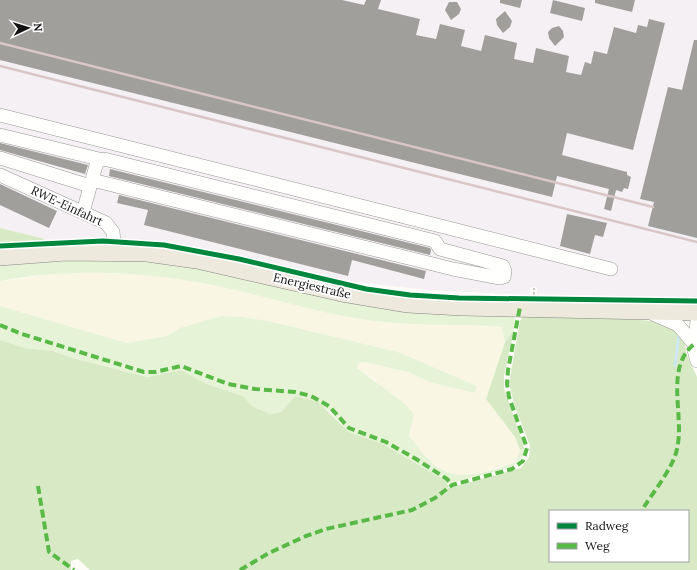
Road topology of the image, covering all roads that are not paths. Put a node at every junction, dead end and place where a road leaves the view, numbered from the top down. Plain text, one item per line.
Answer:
1 (0, 116) edge
2 (0, 135) edge
3 (0, 158) edge
4 (98, 159) junction
5 (0, 175) edge
6 (91, 183) junction
7 (83, 212) junction
8 (115, 252) junction
9 (0, 257) edge
10 (611, 269) dead end
11 (640, 309) junction
12 (697, 312) edge
13 (697, 321) edge
14 (694, 344) junction
15 (697, 361) edge

1 - 10 lane
2 - 4 lane
3 - 6 lane
4 - 6 lane
4 - 6 lane
5 - 7 lane, RWE-Einfahrt
6 - 7 lane
7 - 8 lane, RWE-Einfahrt
8 - 9 main road, Energiestraße
8 - 11 main road, Energiestraße
11 - 12 main road, Energiestraße
11 - 14 lane
13 - 14 lane
14 - 15 lane

